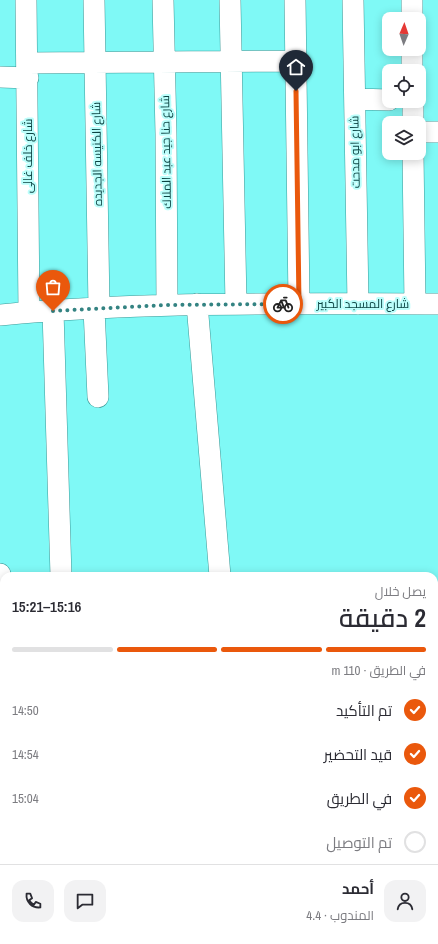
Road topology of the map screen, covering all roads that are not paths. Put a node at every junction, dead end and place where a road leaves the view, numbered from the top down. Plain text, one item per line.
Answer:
1 (26, 0) edge
2 (94, 0) edge
3 (163, 0) edge
4 (230, 0) edge
5 (295, 0) edge
6 (353, 0) edge
7 (412, 0) edge
8 (412, 12) edge
9 (296, 60) junction
10 (231, 61) junction
11 (96, 62) junction
12 (164, 62) junction
13 (27, 71) junction
14 (0, 77) edge
15 (355, 99) junction
16 (382, 100) edge
17 (426, 132) edge
18 (438, 132) edge
19 (413, 160) edge
20 (197, 304) junction
21 (236, 304) junction
22 (299, 304) junction
23 (358, 304) junction
24 (415, 304) junction
25 (438, 304) edge
26 (167, 305) junction
27 (97, 308) junction
28 (53, 311) junction
29 (29, 312) junction
30 (0, 315) edge
31 (98, 397) dead end
32 (61, 572) edge
33 (220, 572) edge
34 (0, 574) edge
35 (0, 646) edge

1 - 13 street, شارع خلف غالى
2 - 11 street, شارع الكنيسه الجديده
3 - 12 street, شارع حنا جيد عبد الملاك
4 - 10 street
5 - 9 street
6 - 15 street, شارع ابو مدحت
7 - 8 street
9 - 10 street
9 - 22 street
10 - 12 street
10 - 21 street
11 - 12 street
11 - 13 street
11 - 27 street, شارع الكنيسه الجديده
12 - 26 street, شارع حنا جيد عبد الملاك
13 - 14 street
13 - 29 street, شارع خلف غالى
15 - 16 street
15 - 23 street, شارع ابو مدحت
17 - 18 street
19 - 24 street
20 - 21 street, شارع المسجد الكبير
20 - 26 street, شارع المسجد الكبير
20 - 33 street
21 - 22 street, شارع المسجد الكبير
22 - 23 street, شارع المسجد الكبير
23 - 24 street, شارع المسجد الكبير
24 - 25 street, شارع المسجد الكبير
26 - 27 street, شارع المسجد الكبير
27 - 28 street, شارع المسجد الكبير
27 - 31 street, شارع الكنيسه الجديده
28 - 29 street, شارع المسجد الكبير
28 - 32 street
29 - 30 street, شارع المسجد الكبير
34 - 35 street

